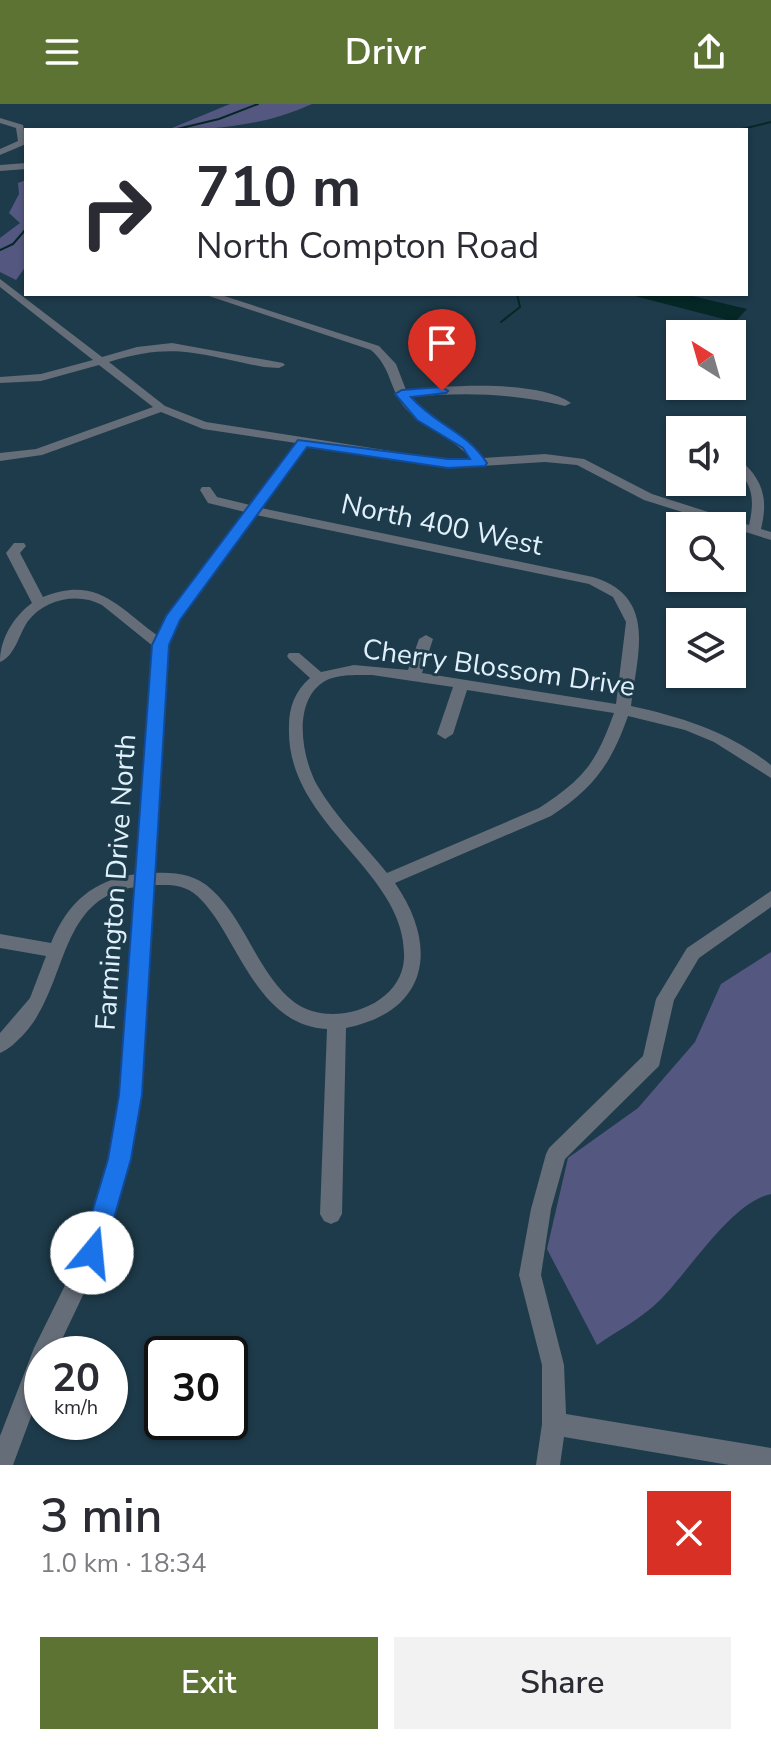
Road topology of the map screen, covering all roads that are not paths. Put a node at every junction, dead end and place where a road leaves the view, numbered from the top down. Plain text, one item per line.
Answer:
1 (0, 120) edge
2 (24, 141) edge
3 (0, 152) edge
4 (24, 166) edge
5 (0, 168) edge
6 (0, 282) edge
7 (214, 296) edge
8 (102, 362) junction
9 (279, 365) dead end
10 (0, 380) edge
11 (402, 394) junction
12 (565, 403) dead end
13 (161, 408) junction
14 (303, 443) junction
15 (0, 457) edge
16 (480, 463) junction
17 (746, 471) edge
18 (206, 490) dead end
19 (253, 510) junction
20 (754, 532) junction
21 (771, 536) edge
22 (19, 546) dead end
23 (39, 603) junction
24 (426, 639) dead end
25 (161, 645) junction
26 (294, 656) dead end
27 (0, 657) edge
28 (414, 676) junction
29 (319, 678) junction
30 (461, 685) junction
31 (623, 708) junction
32 (445, 734) dead end
33 (771, 773) edge
34 (146, 880) junction
35 (382, 882) junction
36 (771, 898) edge
37 (0, 941) edge
38 (55, 951) junction
39 (337, 1023) junction
40 (0, 1045) edge
41 (331, 1214) dead end
42 (51, 1336) edge
43 (24, 1403) edge
44 (554, 1424) junction
45 (771, 1460) edge
46 (1, 1465) edge
47 (548, 1465) edge

1 - 2 street
2 - 3 street
4 - 5 street
6 - 8 street
7 - 11 street
8 - 9 street
8 - 10 street
8 - 13 street
11 - 12 street
11 - 16 street
13 - 14 street
13 - 15 street
14 - 16 street
14 - 19 street, Farmington Drive North
16 - 20 street
17 - 20 street
18 - 19 street, North 400 West
19 - 25 street, Farmington Drive North
19 - 31 street, North 400 West
20 - 21 street
22 - 23 street
23 - 25 street
23 - 27 street
24 - 28 street
25 - 34 street, Farmington Drive North
26 - 29 street
28 - 29 street, Cherry Blossom Drive
28 - 30 street, Cherry Blossom Drive
29 - 35 street
30 - 31 street, Cherry Blossom Drive
30 - 32 street
31 - 33 street, Cherry Blossom Drive
31 - 35 street
34 - 38 street
34 - 39 street
34 - 42 street, Farmington Drive North
35 - 39 street
36 - 44 street
37 - 38 street
38 - 40 street
39 - 41 street
43 - 46 street, Farmington Drive North
44 - 45 street
44 - 47 street

